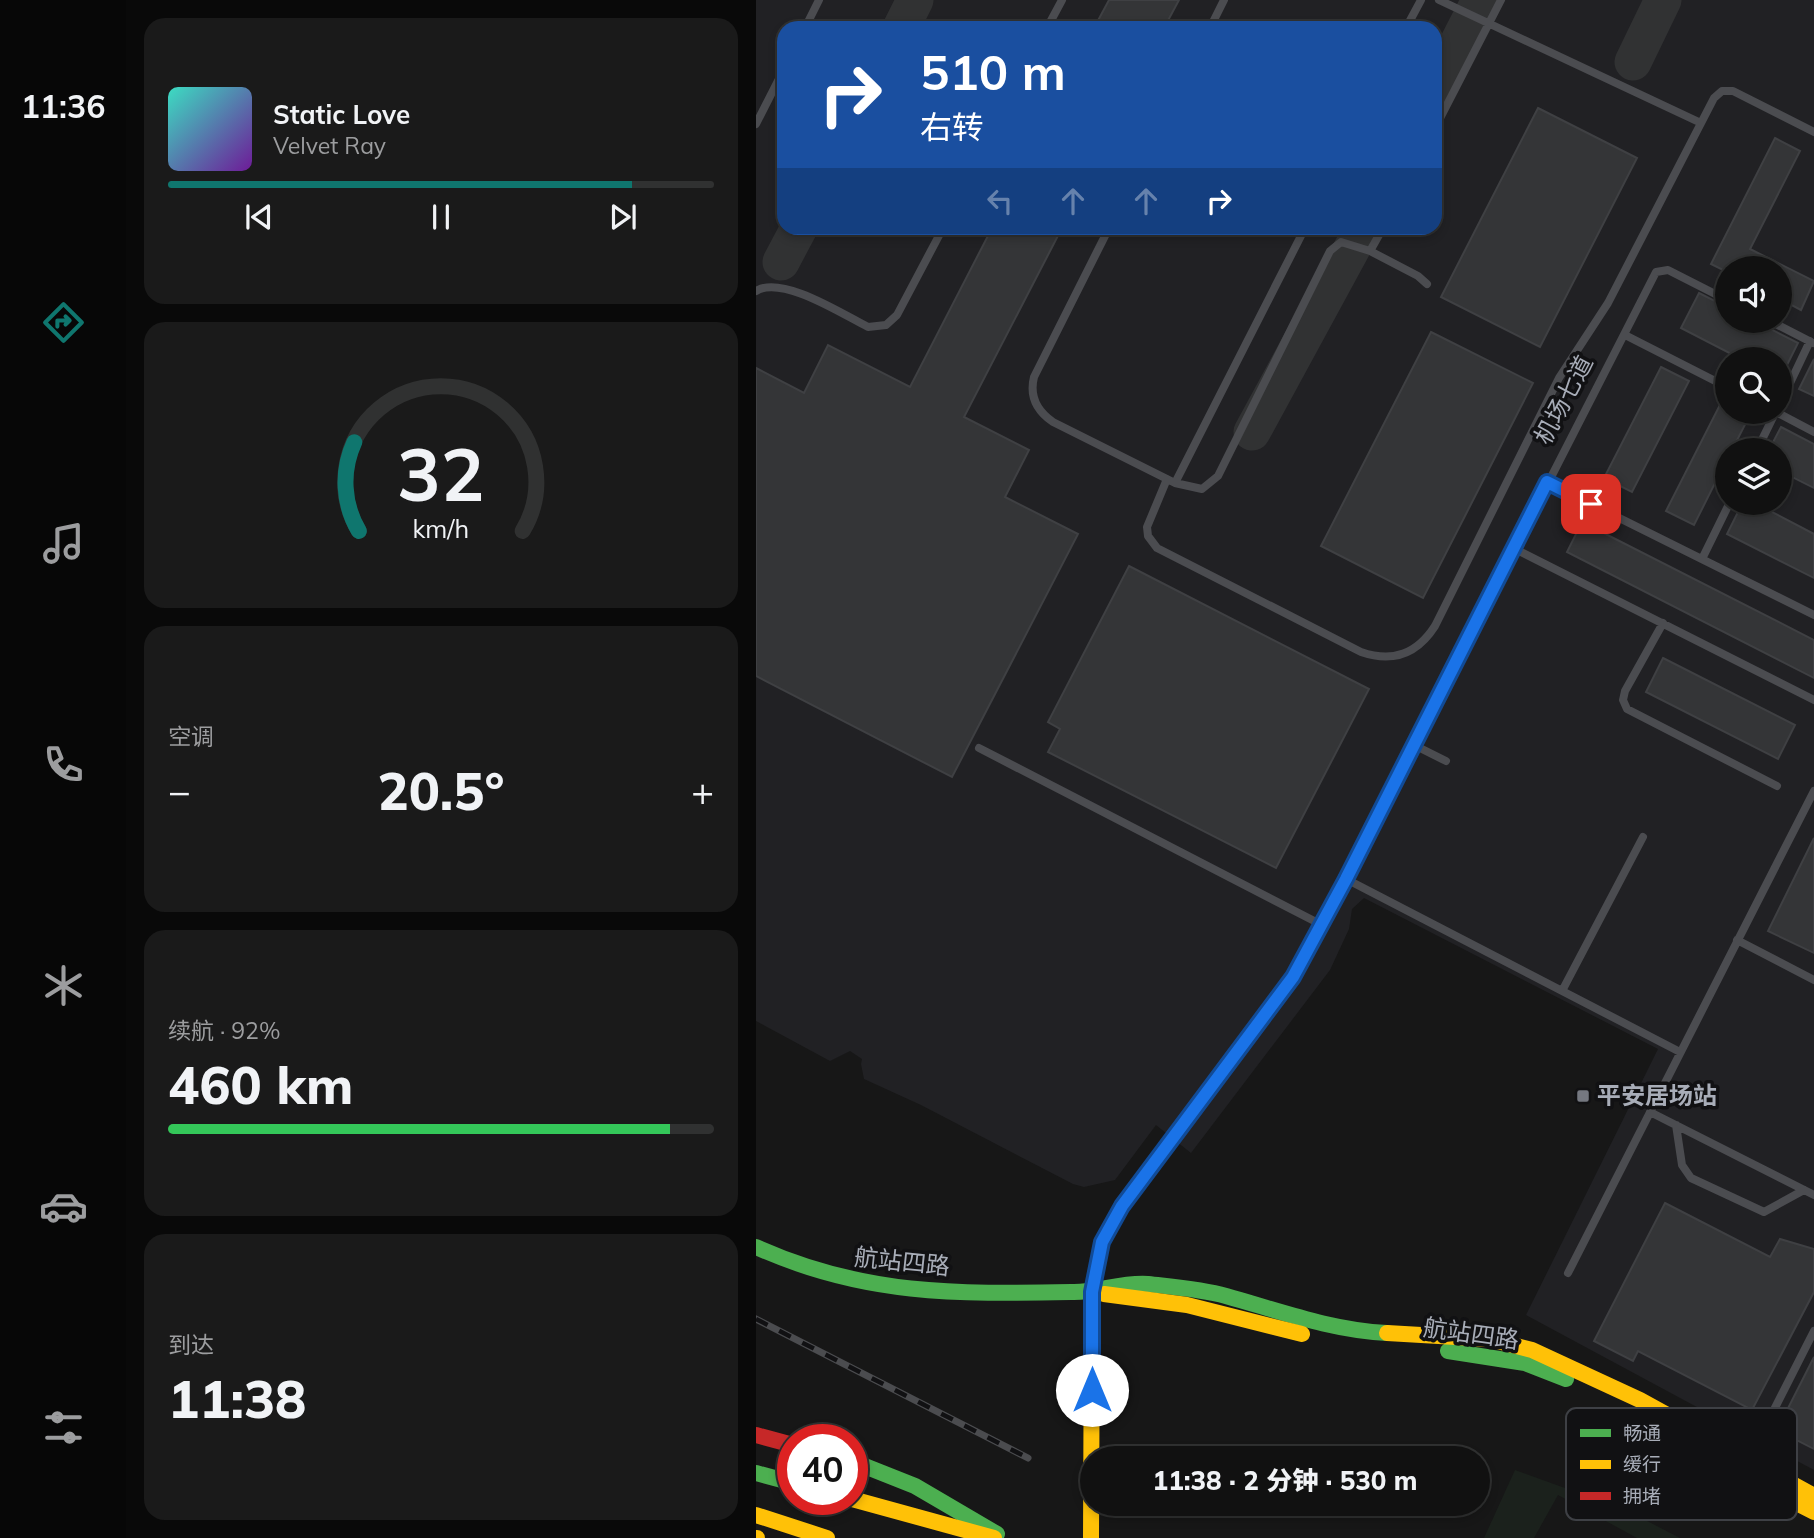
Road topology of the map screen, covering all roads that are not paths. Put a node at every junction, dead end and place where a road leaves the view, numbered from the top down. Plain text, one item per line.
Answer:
1 (819, 0) edge
2 (1062, 0) edge
3 (1224, 0) edge
4 (1420, 0) edge
5 (1439, 0) edge
6 (1502, 0) edge
7 (808, 21) edge
8 (1051, 21) edge
9 (1213, 21) edge
10 (1410, 21) edge
11 (1489, 24) junction
12 (777, 83) edge
13 (1442, 115) edge
14 (1700, 123) junction
15 (756, 124) edge
16 (1814, 132) edge
17 (939, 235) edge
18 (1105, 235) edge
19 (1301, 235) edge
20 (1379, 235) edge
21 (1370, 251) junction
22 (1427, 284) dead end
23 (756, 291) edge
24 (1715, 294) edge
25 (1792, 332) edge
26 (1625, 335) junction
27 (1812, 342) edge
28 (1715, 381) edge
29 (1792, 381) edge
30 (1792, 421) edge
31 (1814, 432) edge
32 (1171, 481) junction
33 (1547, 482) junction
34 (1724, 515) edge
35 (1513, 548) junction
36 (1702, 559) junction
37 (1814, 615) edge
38 (1663, 623) junction
39 (1814, 699) edge
40 (1414, 745) junction
41 (979, 748) dead end
42 (1446, 761) dead end
43 (1777, 786) dead end
44 (1814, 790) edge
45 (1643, 837) dead end
46 (1346, 879) junction
47 (1322, 925) junction
48 (1737, 940) junction
49 (1814, 979) edge
50 (1562, 990) junction
51 (1680, 1052) junction
52 (1650, 1111) junction
53 (1676, 1125) junction
54 (1804, 1190) junction
55 (1814, 1195) edge
56 (756, 1247) edge
57 (1568, 1273) dead end
58 (1092, 1292) junction
59 (1814, 1331) edge
60 (1628, 1408) edge
61 (1653, 1408) edge
62 (1775, 1408) edge
63 (756, 1435) edge
64 (777, 1441) edge
65 (868, 1467) edge
66 (756, 1473) edge
67 (777, 1479) edge
68 (1797, 1487) edge
69 (1814, 1496) edge
70 (868, 1503) edge
71 (1797, 1503) edge
72 (1814, 1512) edge
73 (756, 1515) edge
74 (827, 1538) edge
75 (994, 1538) edge
76 (1005, 1538) edge
77 (1091, 1538) edge

1 - 7 lane
2 - 8 lane
3 - 9 lane
4 - 10 lane
5 - 11 lane
6 - 11 lane
11 - 13 lane
11 - 14 lane
12 - 15 lane
14 - 16 lane
14 - 32 lane
17 - 23 lane
18 - 32 lane
19 - 32 lane
20 - 21 lane
21 - 22 lane
21 - 32 lane
24 - 26 lane, 机场七道
25 - 27 lane
26 - 28 lane
26 - 33 lane, 机场七道
27 - 29 lane
30 - 31 lane
33 - 35 lane, 机场七道
33 - 36 lane
34 - 36 lane
35 - 38 lane
35 - 40 lane, 机场七道
36 - 37 lane
38 - 39 lane
38 - 43 lane
40 - 42 lane
40 - 46 lane, 机场七道
41 - 47 lane
44 - 48 lane
45 - 50 lane
46 - 47 lane, 机场七道
46 - 50 lane
47 - 58 lane, 机场七道
48 - 49 lane
48 - 51 lane
50 - 51 lane
51 - 52 lane
52 - 53 lane
52 - 57 lane
53 - 54 lane
53 - 54 lane
54 - 55 lane
56 - 58 main road, 航站四路
58 - 60 main road, 航站四路
58 - 61 main road, 航站四路
58 - 77 main road, 机场七道
59 - 62 lane
63 - 64 main road
65 - 76 main road
66 - 67 main road
68 - 69 main road, 航站四路
70 - 75 main road
71 - 72 main road, 航站四路
73 - 74 main road

